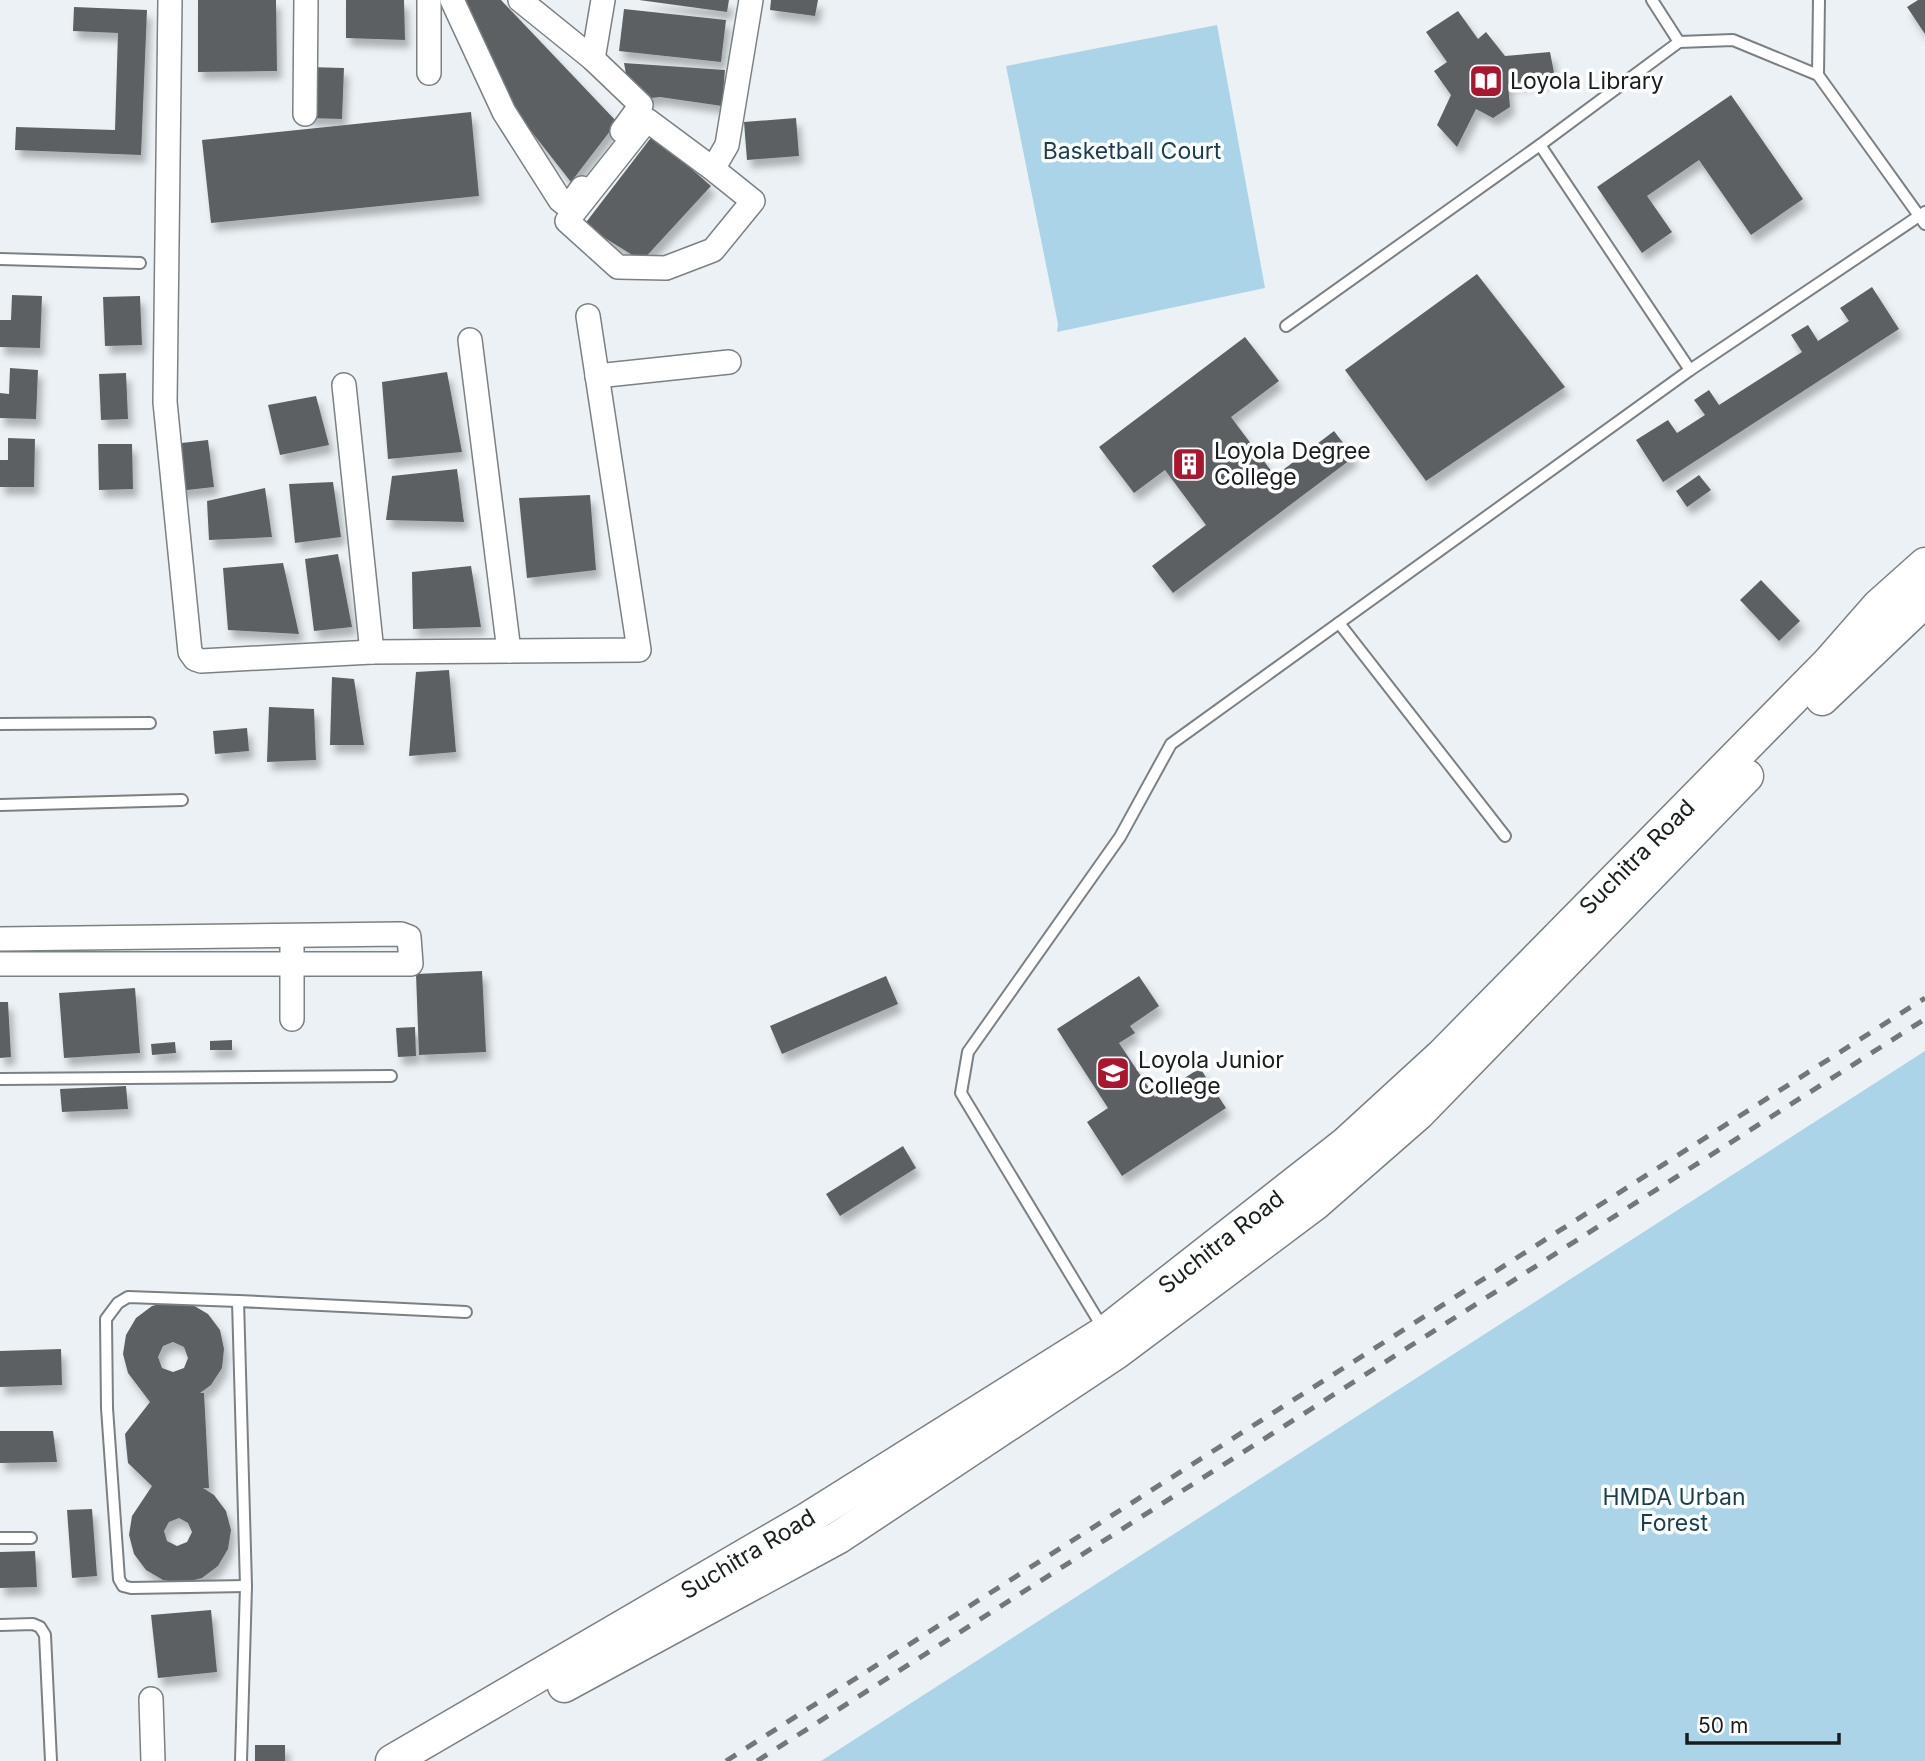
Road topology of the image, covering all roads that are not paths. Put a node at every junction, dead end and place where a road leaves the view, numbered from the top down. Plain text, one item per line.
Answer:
1 (170, 0) edge
2 (306, 0) edge
3 (429, 0) edge
4 (452, 0) edge
5 (520, 0) edge
6 (603, 0) edge
7 (751, 0) edge
8 (1652, 0) edge
9 (1819, 0) edge
10 (1679, 41) junction
11 (593, 59) junction
12 (429, 74) dead end
13 (1818, 75) junction
14 (305, 114) dead end
15 (1540, 145) junction
16 (713, 169) junction
17 (1923, 217) edge
18 (0, 259) edge
19 (140, 263) dead end
20 (588, 316) dead end
21 (1286, 326) dead end
22 (470, 340) dead end
23 (729, 362) dead end
24 (1690, 370) junction
25 (597, 376) junction
26 (344, 386) dead end
27 (1925, 564) edge
28 (1925, 601) edge
29 (1339, 623) junction
30 (509, 651) junction
31 (372, 652) junction
32 (1836, 670) junction
33 (150, 723) dead end
34 (0, 724) edge
35 (182, 800) dead end
36 (0, 805) edge
37 (1505, 836) dead end
38 (292, 934) junction
39 (170, 937) junction
40 (0, 939) edge
41 (292, 962) junction
42 (0, 964) edge
43 (170, 965) junction
44 (292, 1019) dead end
45 (391, 1076) dead end
46 (0, 1079) edge
47 (238, 1301) junction
48 (466, 1312) dead end
49 (1105, 1332) junction
50 (0, 1538) edge
51 (31, 1538) dead end
52 (246, 1586) junction
53 (697, 1599) junction
54 (0, 1625) edge
55 (151, 1699) dead end
56 (51, 1761) edge
57 (153, 1761) edge
58 (241, 1761) edge
59 (392, 1761) edge
60 (429, 1761) edge

1 - 31 street
2 - 14 street
3 - 12 street
4 - 11 street
5 - 11 street
6 - 11 street
7 - 16 street
8 - 10 lane
9 - 13 lane
10 - 13 lane
10 - 15 lane
13 - 17 lane
15 - 21 lane
15 - 24 lane
16 - 16 street
17 - 24 lane
18 - 19 lane
20 - 25 street
22 - 30 street
23 - 25 street
24 - 29 lane
25 - 30 street
26 - 31 street
27 - 32 main road, Suchitra Road
28 - 32 main road, Suchitra Road
29 - 37 lane
29 - 49 lane
30 - 31 street
32 - 49 main road, Suchitra Road
32 - 53 main road, Suchitra Road
33 - 34 lane
35 - 36 lane
38 - 39 street
38 - 41 street
38 - 41 street
39 - 40 street
39 - 43 street
41 - 43 street
41 - 44 street
42 - 43 street
45 - 46 lane
47 - 48 lane
47 - 52 lane
47 - 52 lane
49 - 53 main road, Suchitra Road
50 - 51 lane
52 - 58 lane
53 - 59 main road, Suchitra Road
53 - 60 main road, Suchitra Road
54 - 56 lane
55 - 57 street

